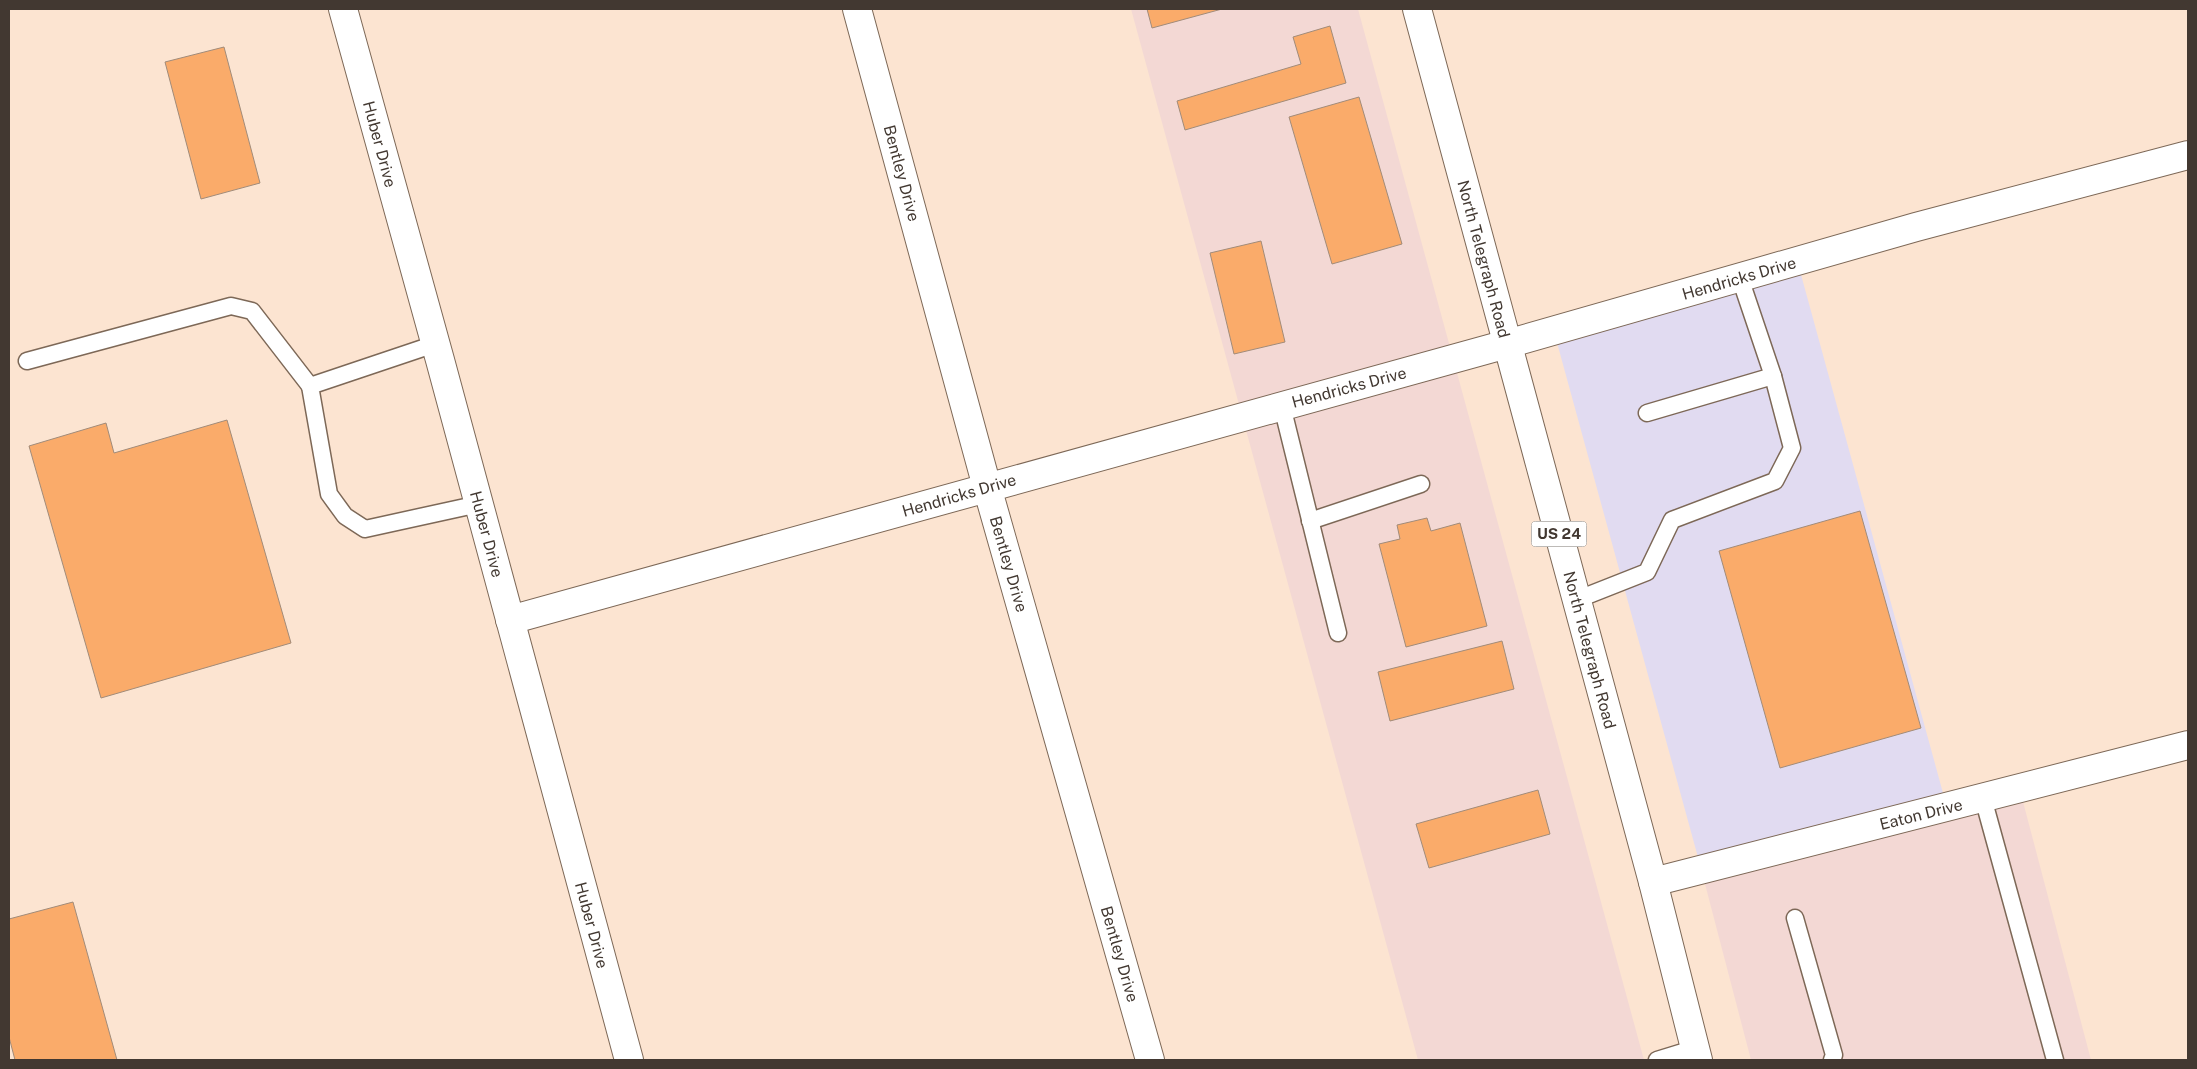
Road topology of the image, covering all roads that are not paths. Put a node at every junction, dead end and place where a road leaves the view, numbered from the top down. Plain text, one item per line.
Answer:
1 (342, 9) edge
2 (857, 9) edge
3 (1417, 9) edge
4 (2188, 155) edge
5 (1740, 278) junction
6 (435, 344) junction
7 (1507, 344) junction
8 (27, 361) dead end
9 (1773, 376) junction
10 (310, 386) junction
11 (1282, 406) junction
12 (1647, 413) dead end
13 (1421, 484) dead end
14 (987, 487) junction
15 (479, 504) junction
16 (1310, 521) junction
17 (1576, 600) junction
18 (510, 620) junction
19 (1338, 633) dead end
20 (2188, 745) edge
21 (1983, 798) junction
22 (1653, 882) junction
23 (1796, 918) dead end
24 (1697, 1054) edge
25 (629, 1060) edge
26 (1150, 1060) edge
27 (1657, 1060) edge
28 (1832, 1060) edge
29 (2055, 1060) edge

1 - 6 street, Huber Drive
2 - 14 street, Bentley Drive
3 - 7 street, North Telegraph Road / US 24
4 - 5 street, Hendricks Drive
5 - 7 street, Hendricks Drive
5 - 9 lane
6 - 10 lane
6 - 15 street, Huber Drive
7 - 11 street, Hendricks Drive
7 - 17 street, North Telegraph Road / US 24
8 - 10 lane
9 - 12 lane
9 - 17 lane
10 - 15 lane
11 - 14 street, Hendricks Drive
11 - 16 lane
13 - 16 lane
14 - 18 street, Hendricks Drive
14 - 26 street, Bentley Drive
15 - 18 street, Huber Drive
16 - 19 lane
17 - 22 street, North Telegraph Road / US 24
18 - 25 street, Huber Drive
20 - 21 street, Eaton Drive
21 - 22 street, Eaton Drive
21 - 29 lane
22 - 24 street, North Telegraph Road / US 24
23 - 28 lane
24 - 27 lane

